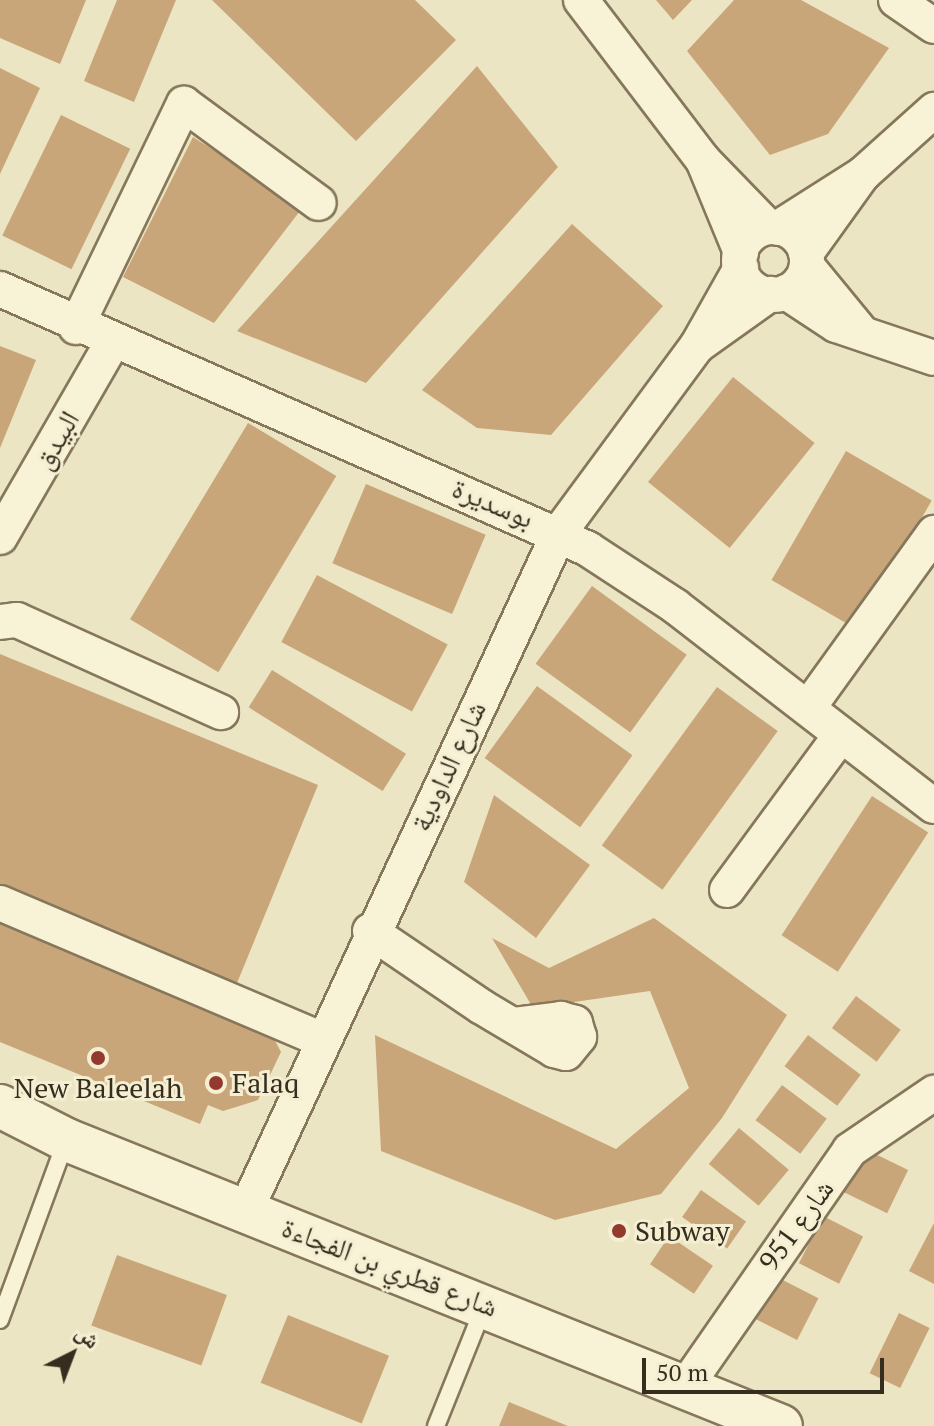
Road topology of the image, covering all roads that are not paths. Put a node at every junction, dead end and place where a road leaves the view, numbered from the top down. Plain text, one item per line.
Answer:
1 (581, 0) edge
2 (896, 0) edge
3 (934, 26) edge
4 (934, 110) edge
5 (703, 160) junction
6 (863, 174) junction
7 (319, 203) dead end
8 (773, 227) junction
9 (806, 259) junction
10 (741, 260) junction
11 (0, 289) edge
12 (778, 293) junction
13 (76, 327) junction
14 (862, 333) junction
15 (112, 343) junction
16 (697, 346) junction
17 (934, 358) edge
18 (559, 533) junction
19 (934, 533) edge
20 (0, 537) edge
21 (0, 622) edge
22 (808, 708) junction
23 (221, 712) dead end
24 (841, 735) junction
25 (934, 806) edge
26 (727, 890) dead end
27 (0, 903) edge
28 (370, 931) junction
29 (514, 1025) dead end
30 (322, 1040) junction
31 (934, 1093) edge
32 (0, 1106) edge
33 (67, 1140) junction
34 (245, 1212) junction
35 (486, 1303) junction
36 (0, 1320) edge
37 (686, 1386) junction
38 (436, 1426) edge
39 (781, 1426) edge

1 - 5 street
2 - 3 street
4 - 6 street
5 - 8 street
5 - 10 street
6 - 8 street
6 - 9 street
7 - 13 street
8 - 9 street
8 - 10 street
9 - 12 street
9 - 14 street
10 - 12 street
10 - 16 street, شارع الداودية
11 - 13 street, بوسديرة
12 - 14 street
12 - 16 street, شارع الداودية
13 - 15 street, بوسديرة
14 - 17 street
15 - 18 street, بوسديرة
15 - 20 street, البيدق
16 - 18 street, شارع الداودية
18 - 22 street, بوسديرة
18 - 28 street, شارع الداودية
19 - 22 street
21 - 23 street
22 - 24 street, بوسديرة
24 - 25 street, بوسديرة
24 - 26 street
27 - 30 street
28 - 29 street
28 - 30 street, شارع الداودية
30 - 34 street, شارع الداودية
31 - 37 street, شارع 951
32 - 33 street, شارع قطري بن الفجاءة
33 - 34 street, شارع قطري بن الفجاءة
33 - 36 lane
34 - 35 street, شارع قطري بن الفجاءة
35 - 37 street, شارع قطري بن الفجاءة
35 - 38 lane
37 - 39 street, شارع قطري بن الفجاءة

